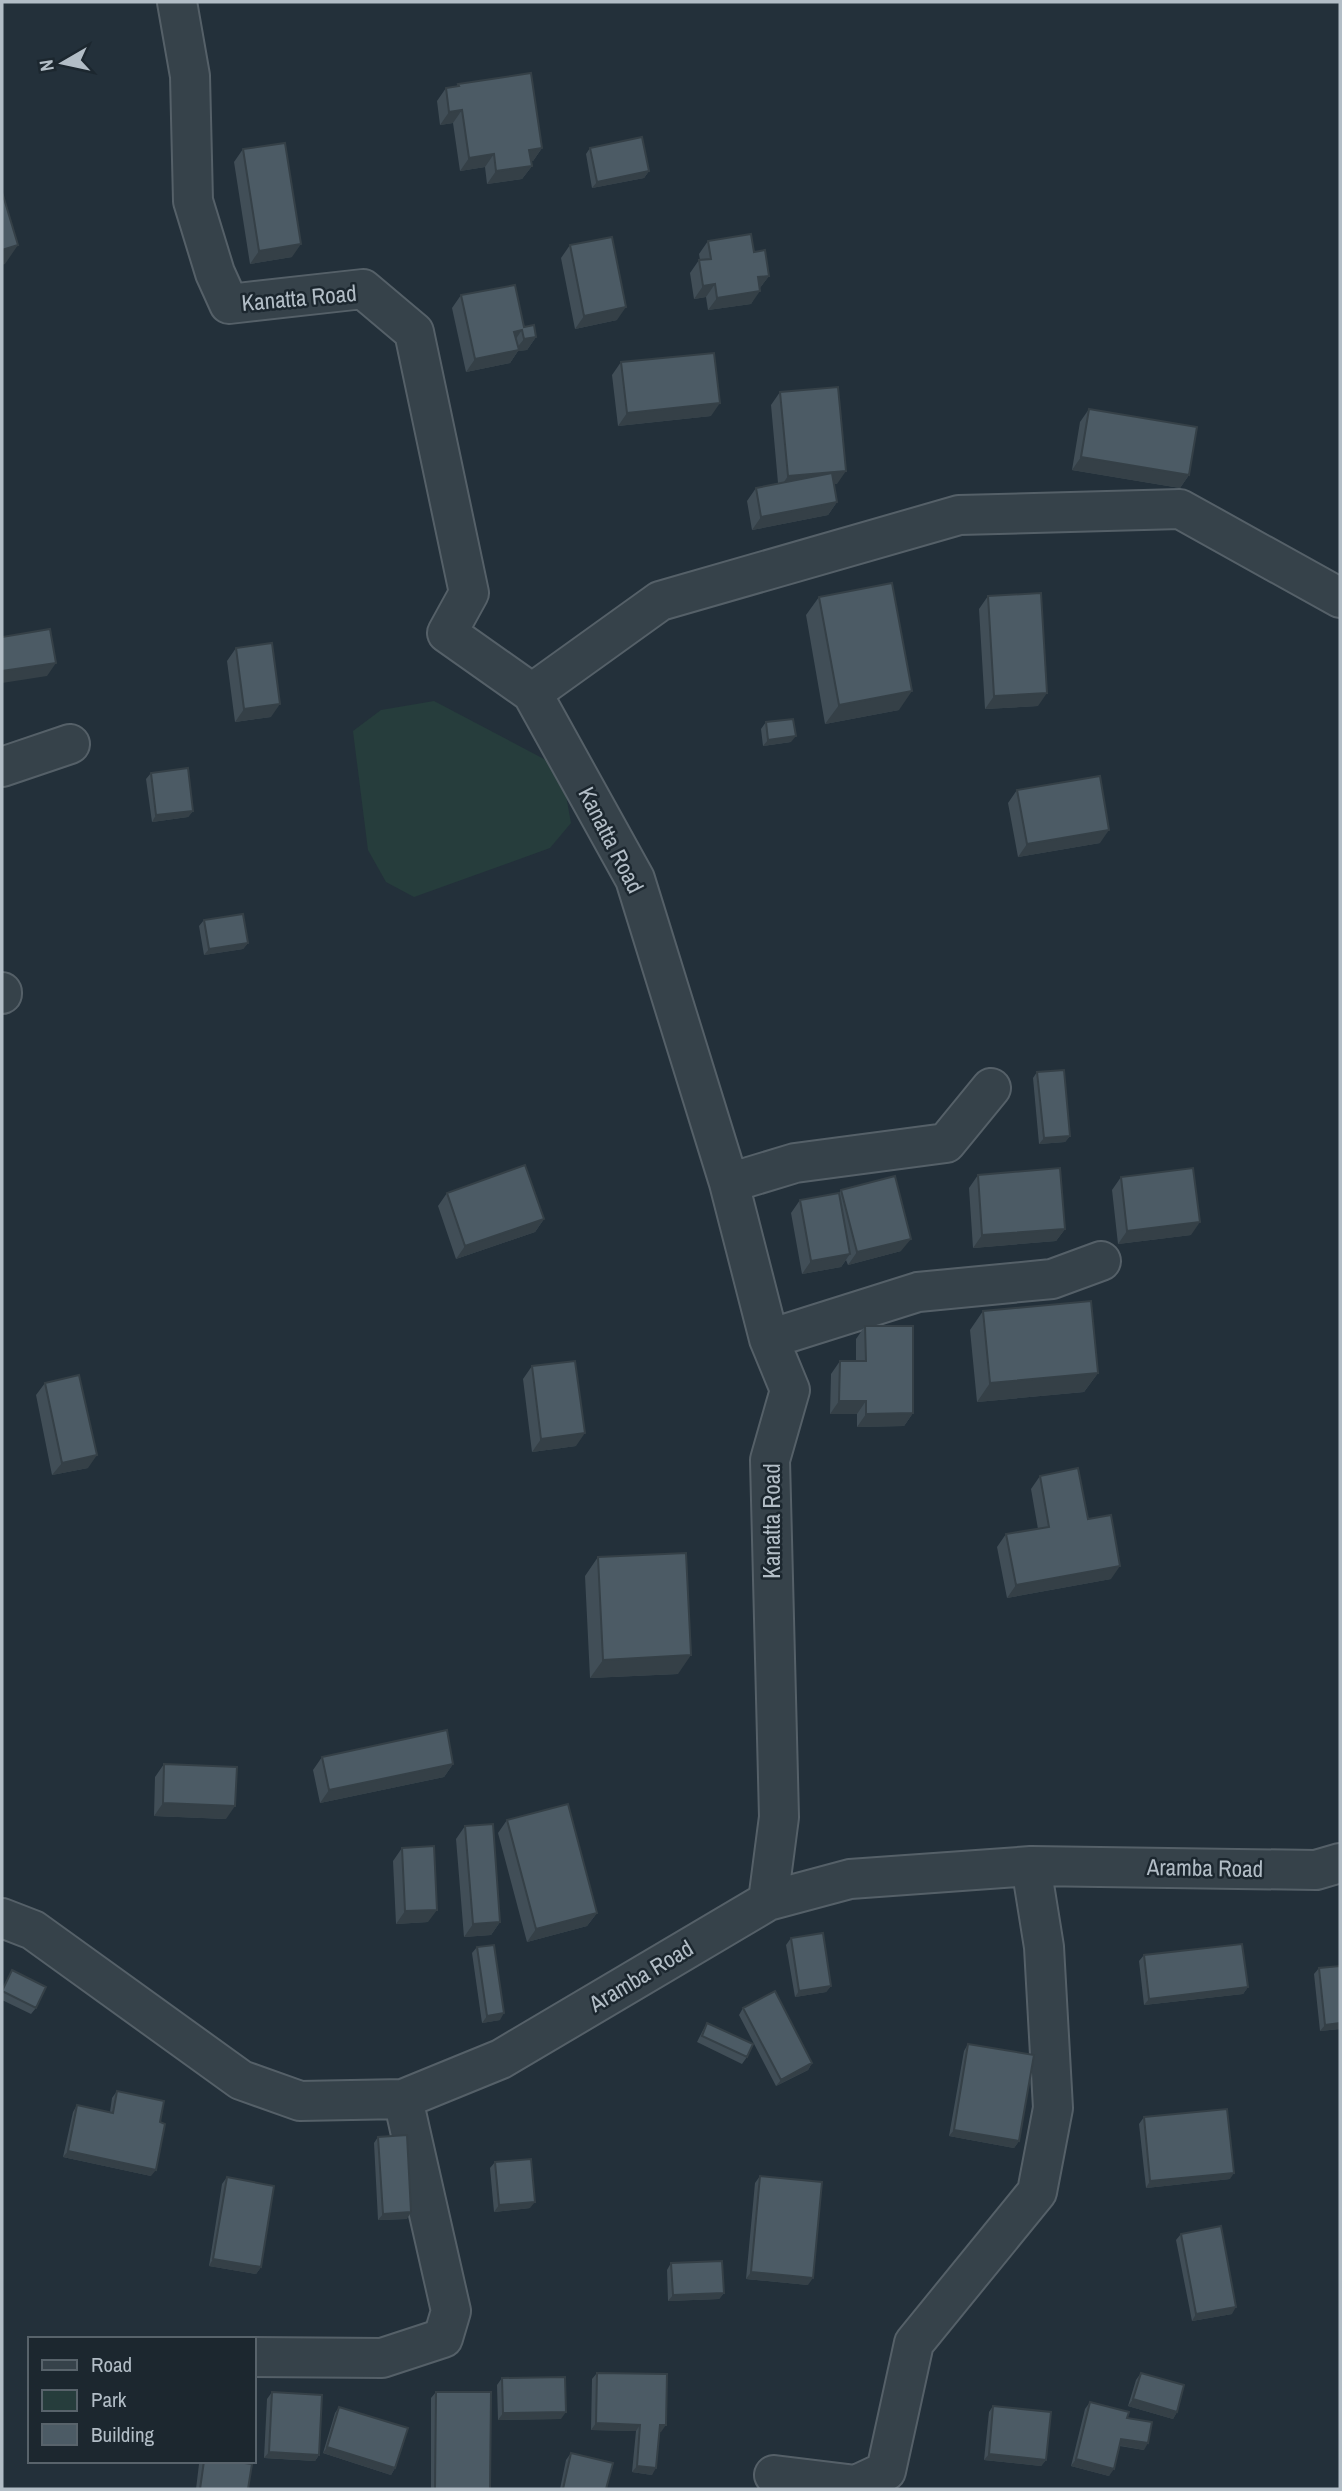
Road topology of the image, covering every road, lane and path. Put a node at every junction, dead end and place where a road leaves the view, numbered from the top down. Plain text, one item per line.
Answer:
1 (177, 2) edge
2 (1340, 598) edge
3 (532, 692) junction
4 (70, 744) dead end
5 (2, 766) edge
6 (991, 1088) dead end
7 (729, 1183) junction
8 (1101, 1261) dead end
9 (769, 1339) junction
10 (1340, 1863) edge
11 (1031, 1866) junction
12 (768, 1901) junction
13 (2, 1918) edge
14 (403, 2099) junction
15 (256, 2357) edge
16 (774, 2475) dead end

1 - 3 street, Kanatta Road
2 - 3 street
3 - 7 street, Kanatta Road
4 - 5 street
6 - 7 street
7 - 9 street, Kanatta Road
8 - 9 street
9 - 12 street, Kanatta Road
10 - 11 street, Aramba Road
11 - 12 street, Aramba Road
11 - 16 street
12 - 14 street, Aramba Road
13 - 14 street, Aramba Road
14 - 15 street

